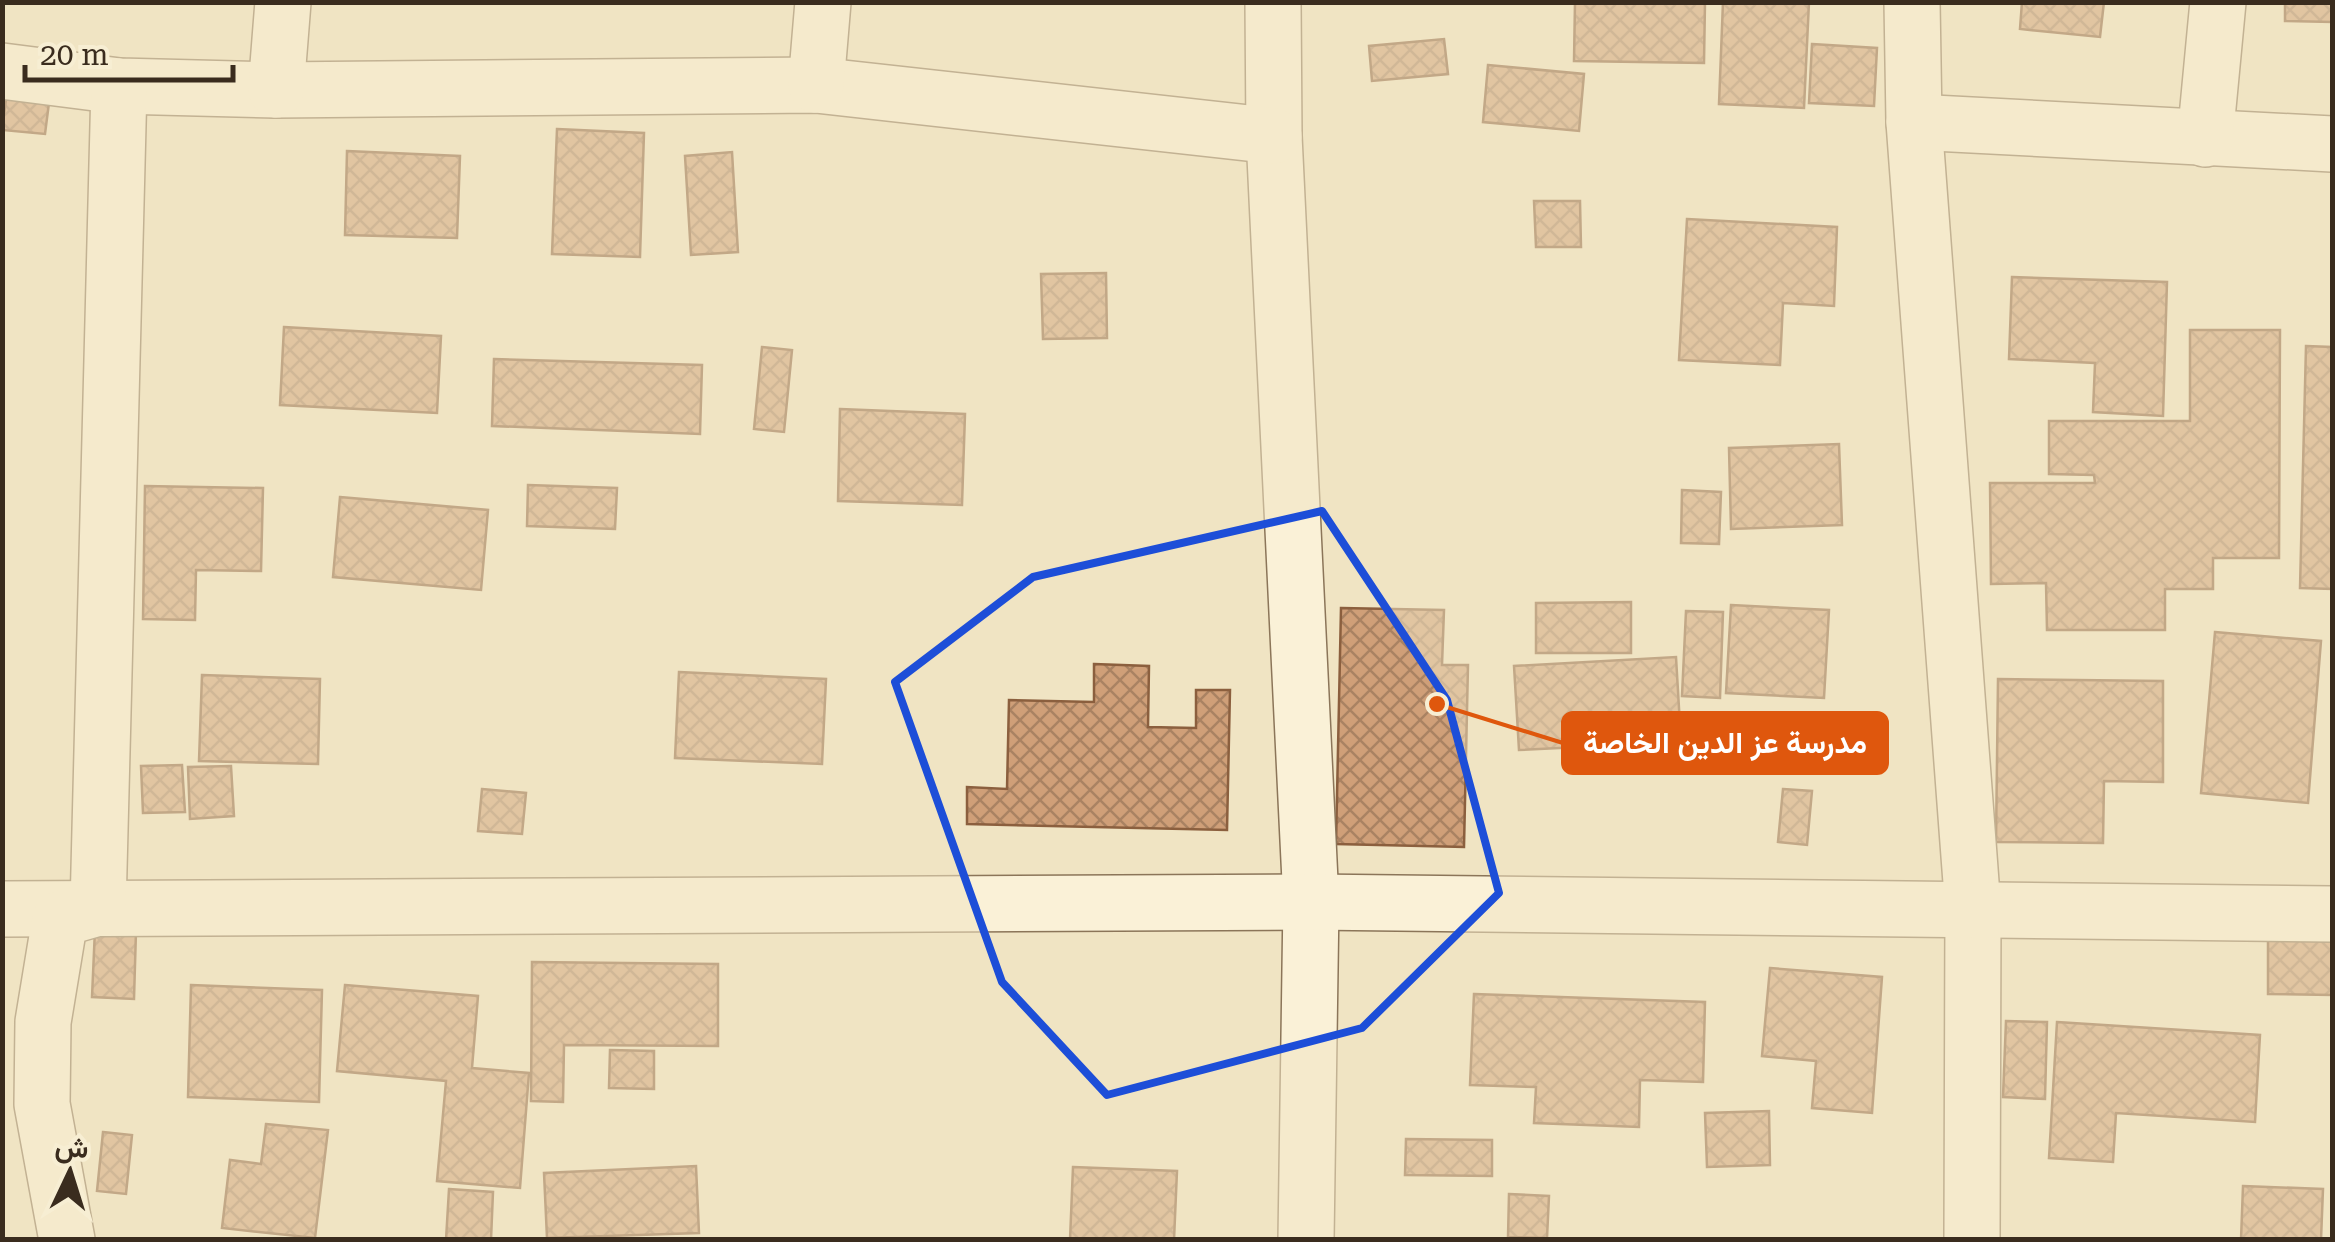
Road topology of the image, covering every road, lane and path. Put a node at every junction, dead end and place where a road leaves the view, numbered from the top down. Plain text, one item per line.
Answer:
1 (283, 2) edge
2 (823, 2) edge
3 (1274, 2) edge
4 (1912, 2) edge
5 (2218, 2) edge
6 (2, 71) edge
7 (816, 84) junction
8 (119, 86) junction
9 (276, 90) junction
10 (1914, 122) junction
11 (1274, 136) junction
12 (2205, 139) junction
13 (2332, 144) edge
14 (1311, 902) junction
15 (98, 908) junction
16 (2, 909) edge
17 (1972, 909) junction
18 (2332, 914) edge
19 (66, 1240) edge
20 (1306, 1240) edge
21 (1972, 1240) edge

1 - 9 street
2 - 7 street
3 - 11 street
4 - 10 street
5 - 12 street
6 - 8 street
7 - 9 street
7 - 11 street
8 - 9 street
8 - 15 street
10 - 12 street
10 - 17 street
11 - 14 street
12 - 13 street
14 - 15 street
14 - 17 street
14 - 20 street
15 - 16 street
15 - 19 street
17 - 18 street
17 - 21 street

